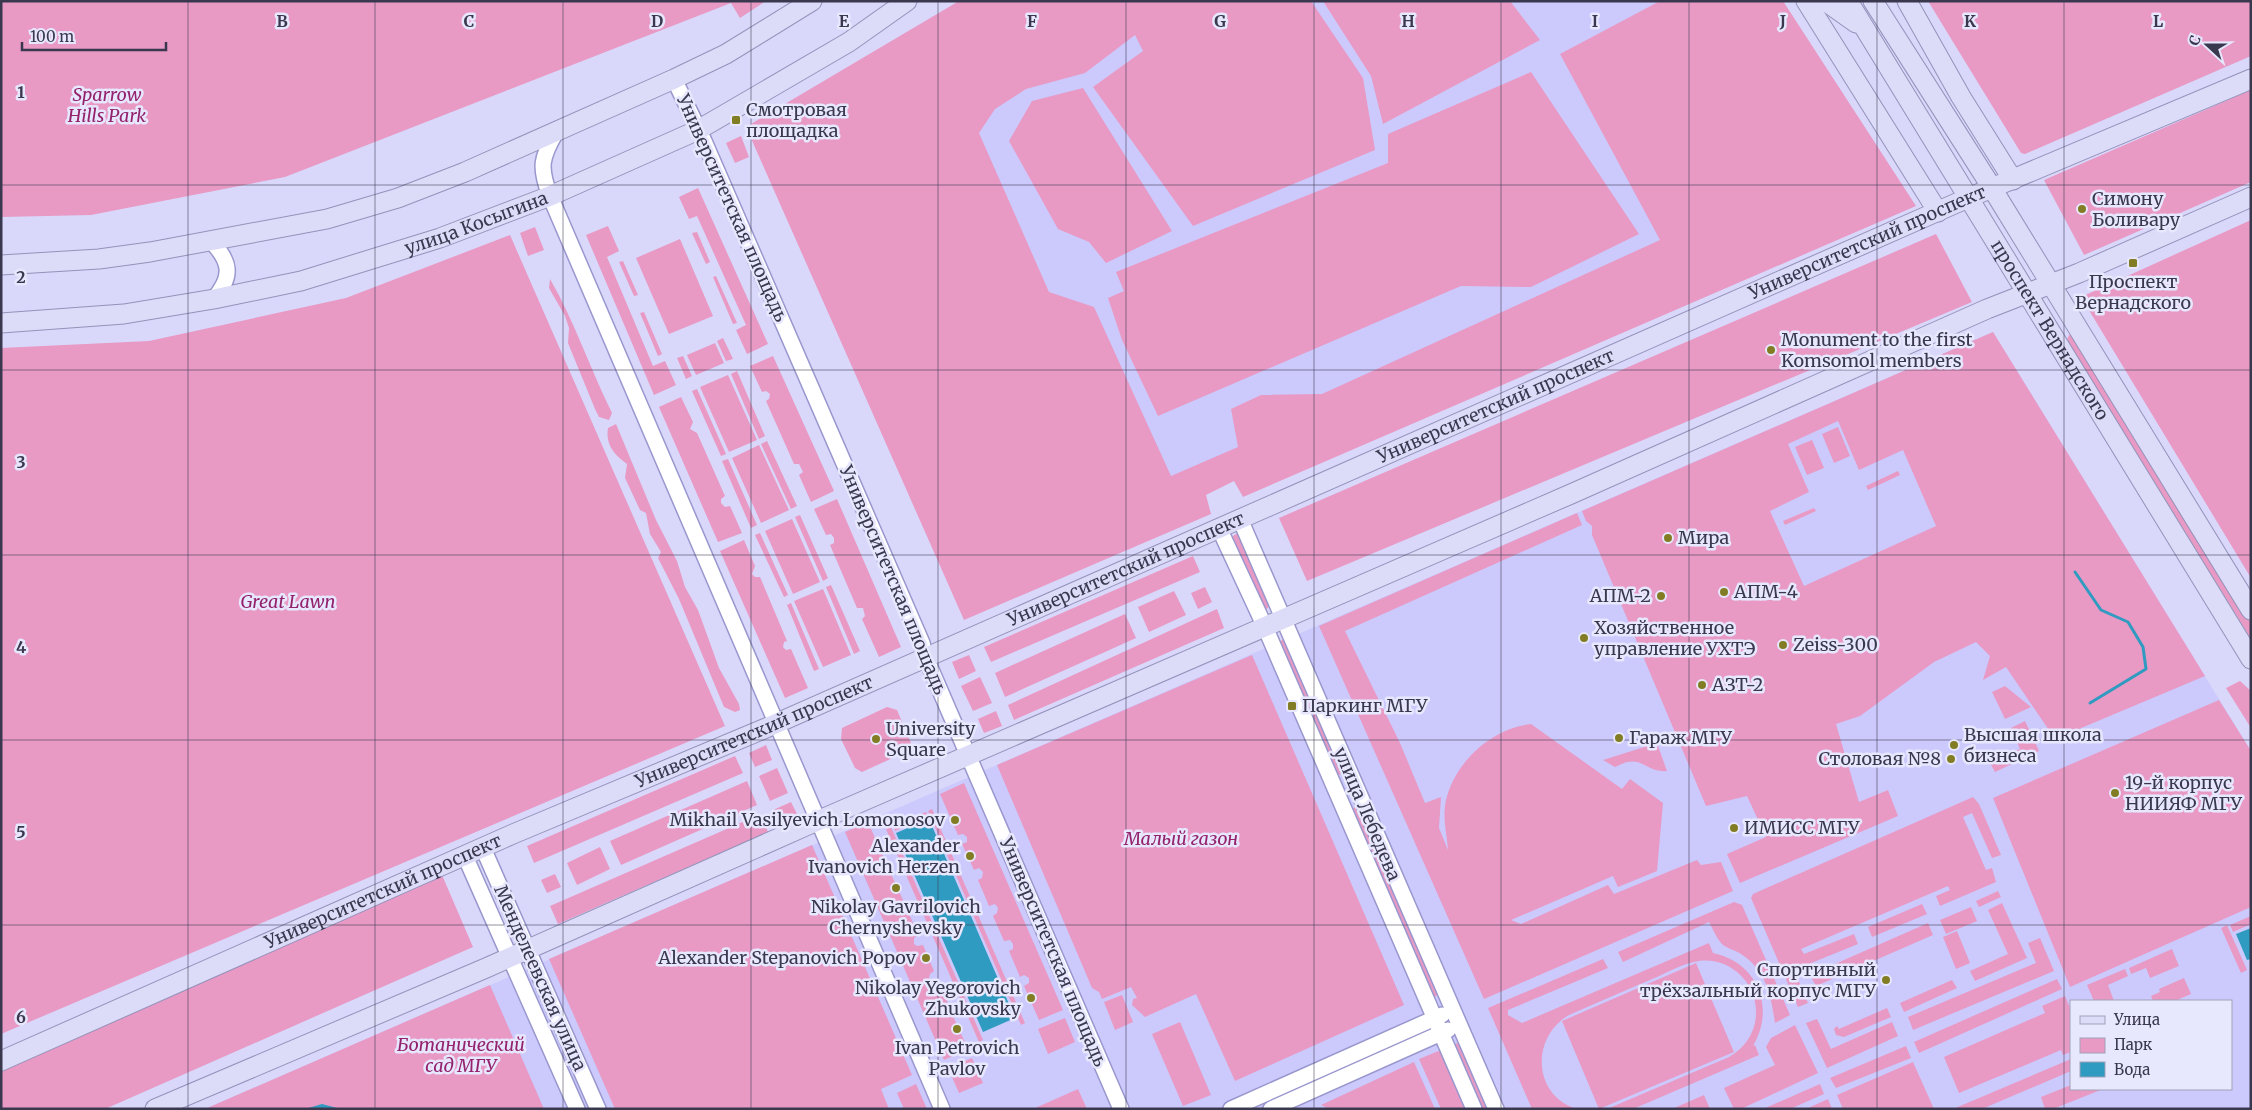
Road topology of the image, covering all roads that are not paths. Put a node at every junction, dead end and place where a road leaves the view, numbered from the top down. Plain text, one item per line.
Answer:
1 (812, 1) edge
2 (906, 1) edge
3 (1806, 1) edge
4 (1825, 1) edge
5 (1848, 1) edge
6 (1873, 1) edge
7 (1879, 1) edge
8 (1906, 1) edge
9 (1886, 22) junction
10 (1869, 36) junction
11 (1831, 40) junction
12 (674, 79) junction
13 (2251, 79) edge
14 (1926, 86) junction
15 (1961, 97) junction
16 (698, 130) junction
17 (556, 132) junction
18 (2014, 180) junction
19 (1992, 189) junction
20 (550, 196) junction
21 (2251, 197) edge
22 (1968, 198) junction
23 (1938, 212) junction
24 (237, 237) junction
25 (210, 241) junction
26 (1, 265) edge
27 (2052, 285) junction
28 (244, 293) junction
29 (2026, 294) junction
30 (214, 299) junction
31 (1, 323) edge
32 (1240, 519) junction
33 (1219, 528) junction
34 (2251, 610) edge
35 (1284, 619) junction
36 (1265, 627) junction
37 (926, 658) junction
38 (2251, 659) edge
39 (777, 724) junction
40 (968, 756) junction
41 (1353, 782) junction
42 (1334, 789) junction
43 (818, 821) junction
44 (483, 848) junction
45 (465, 856) junction
46 (519, 953) junction
47 (1452, 1010) junction
48 (1434, 1019) junction
49 (1460, 1025) junction
50 (1441, 1034) junction
51 (1, 1061) edge
52 (155, 1109) edge
53 (577, 1109) edge
54 (598, 1109) edge
55 (942, 1109) edge
56 (1121, 1109) edge
57 (1231, 1109) edge
58 (1272, 1109) edge
59 (1474, 1109) edge
60 (1496, 1109) edge

1 - 12 main road
2 - 16 main road, улица Косыгина
3 - 11 main road
4 - 10 main road
4 - 11 main road
5 - 10 main road, проспект Вернадского
6 - 9 main road, проспект Вернадского
7 - 9 main road
8 - 15 main road
9 - 14 main road, проспект Вернадского
10 - 22 main road, проспект Вернадского
11 - 23 main road
12 - 16 street, Университетская площадь
12 - 17 main road
13 - 18 main road, Университетский проспект
14 - 15 main road
14 - 19 main road, проспект Вернадского
15 - 18 main road
16 - 20 main road, улица Косыгина
16 - 37 street, Университетская площадь
17 - 20 street
17 - 24 main road
18 - 19 main road, Университетский проспект
19 - 22 main road, Университетский проспект
19 - 27 main road, проспект Вернадского
20 - 28 main road, улица Косыгина
20 - 39 street
21 - 27 main road
22 - 23 main road, Университетский проспект
22 - 29 main road, проспект Вернадского
23 - 32 main road, Университетский проспект
24 - 25 main road
24 - 28 street
25 - 26 main road
25 - 30 street
27 - 29 main road
27 - 34 main road, проспект Вернадского
28 - 30 main road, улица Косыгина
29 - 35 main road
29 - 38 main road, проспект Вернадского
30 - 31 main road, улица Косыгина
32 - 33 main road, Университетский проспект
32 - 35 street, улица Лебедева
33 - 36 street, улица Лебедева
33 - 37 main road, Университетский проспект
35 - 36 main road
35 - 41 street, улица Лебедева
36 - 40 main road
36 - 42 street, улица Лебедева
37 - 39 main road, Университетский проспект
37 - 40 street, Университетская площадь
39 - 43 street
39 - 44 main road, Университетский проспект
40 - 43 main road
40 - 56 street, Университетская площадь
41 - 42 street
41 - 47 street, улица Лебедева
42 - 48 street, улица Лебедева
43 - 46 main road
43 - 55 street
44 - 45 main road, Университетский проспект
44 - 46 street, Менделеевская улица
45 - 46 street, Менделеевская улица
45 - 51 main road, Университетский проспект
46 - 52 main road
46 - 53 street, Менделеевская улица
46 - 54 street, Менделеевская улица
47 - 48 street
47 - 49 street, улица Лебедева
48 - 50 street, улица Лебедева
48 - 57 street
49 - 50 street
49 - 60 street, улица Лебедева
50 - 58 street
50 - 59 street, улица Лебедева

